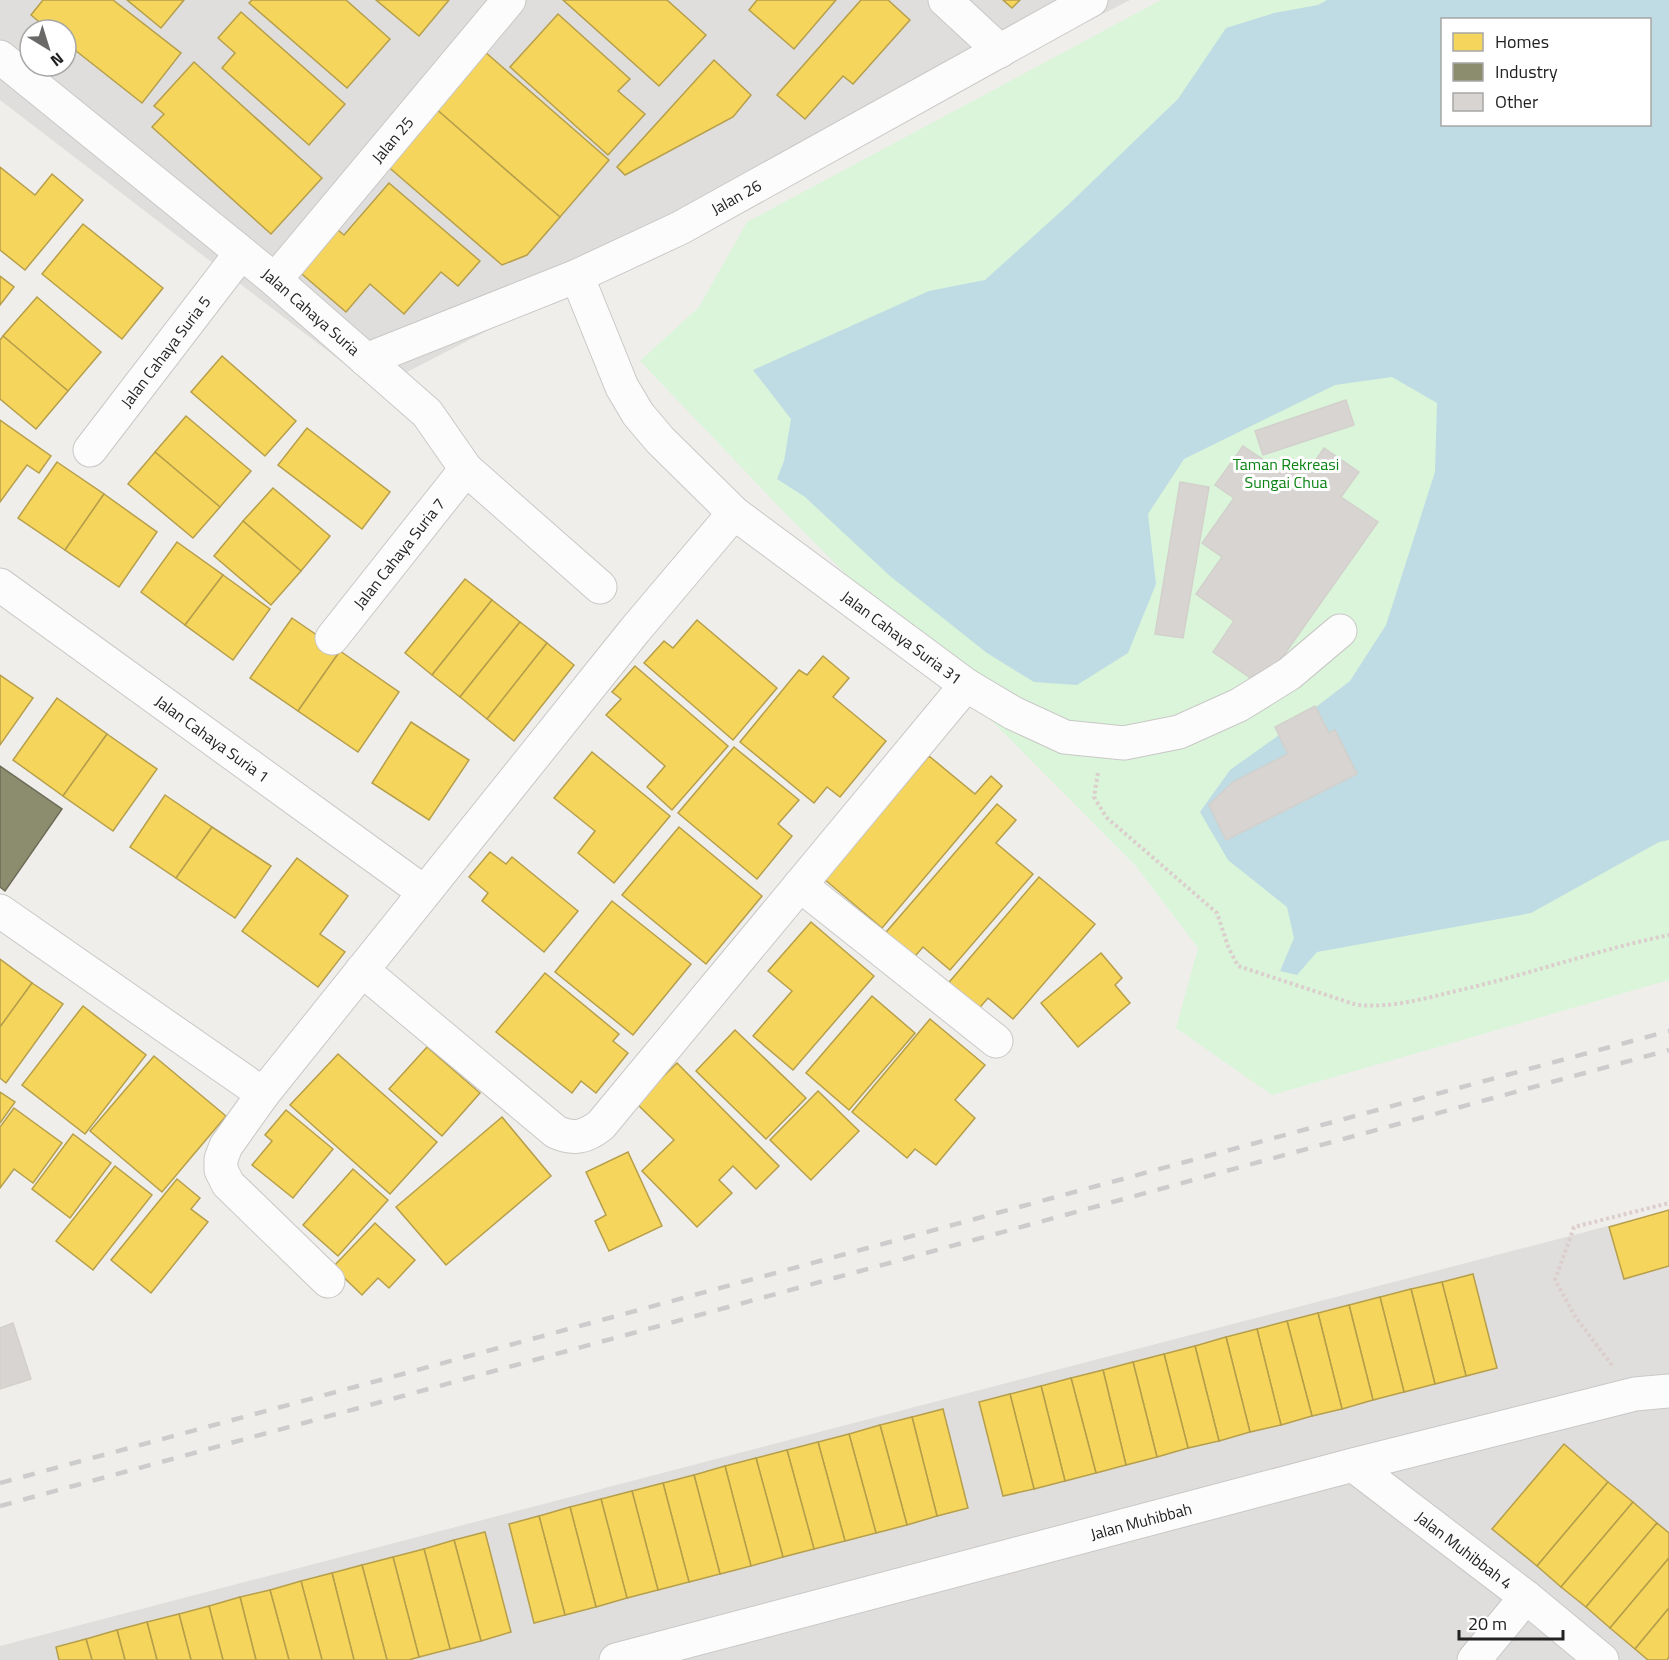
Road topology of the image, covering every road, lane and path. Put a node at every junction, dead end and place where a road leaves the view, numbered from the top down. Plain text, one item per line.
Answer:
1 (509, 0) edge
2 (945, 0) edge
3 (1091, 0) edge
4 (999, 51) junction
5 (0, 57) edge
6 (241, 253) junction
7 (577, 276) junction
8 (275, 280) junction
9 (366, 360) junction
10 (90, 450) dead end
11 (466, 469) junction
12 (734, 513) junction
13 (0, 585) edge
14 (600, 587) dead end
15 (1340, 631) dead end
16 (332, 638) dead end
17 (966, 685) junction
18 (1105, 741) junction
19 (800, 885) junction
20 (424, 892) junction
21 (0, 911) edge
22 (1669, 935) edge
23 (362, 970) junction
24 (996, 1041) dead end
25 (263, 1094) junction
26 (1669, 1203) edge
27 (328, 1281) dead end
28 (1669, 1391) edge
29 (1635, 1394) junction
30 (1353, 1465) junction
31 (1526, 1597) junction
32 (616, 1660) edge
33 (1474, 1660) edge
34 (1602, 1660) edge

1 - 8 street, Jalan 25
2 - 4 street
3 - 4 street, Jalan 26
4 - 7 street, Jalan 26
5 - 6 street, Jalan Cahaya Suria
6 - 8 street, Jalan Cahaya Suria
6 - 10 street, Jalan Cahaya Suria 5
7 - 9 street, Jalan 26
7 - 12 street, Jalan Cahaya Suria 31
8 - 9 street, Jalan Cahaya Suria
9 - 11 street, Jalan Cahaya Suria
11 - 14 street, Jalan Cahaya Suria
11 - 16 street, Jalan Cahaya Suria 7
12 - 17 street, Jalan Cahaya Suria 31
12 - 20 street
13 - 20 street, Jalan Cahaya Suria 1
15 - 18 street, Jalan Cahaya Suria 31
17 - 18 street, Jalan Cahaya Suria 31
17 - 19 street
18 - 22 path
19 - 23 street
19 - 24 street
20 - 23 street
21 - 25 street
23 - 25 street
25 - 27 street
26 - 29 path
28 - 29 street, Jalan Muhibbah
29 - 30 street, Jalan Muhibbah
30 - 31 street, Jalan Muhibbah 4
30 - 32 street, Jalan Muhibbah
31 - 33 street
31 - 34 street, Jalan Muhibbah 4

